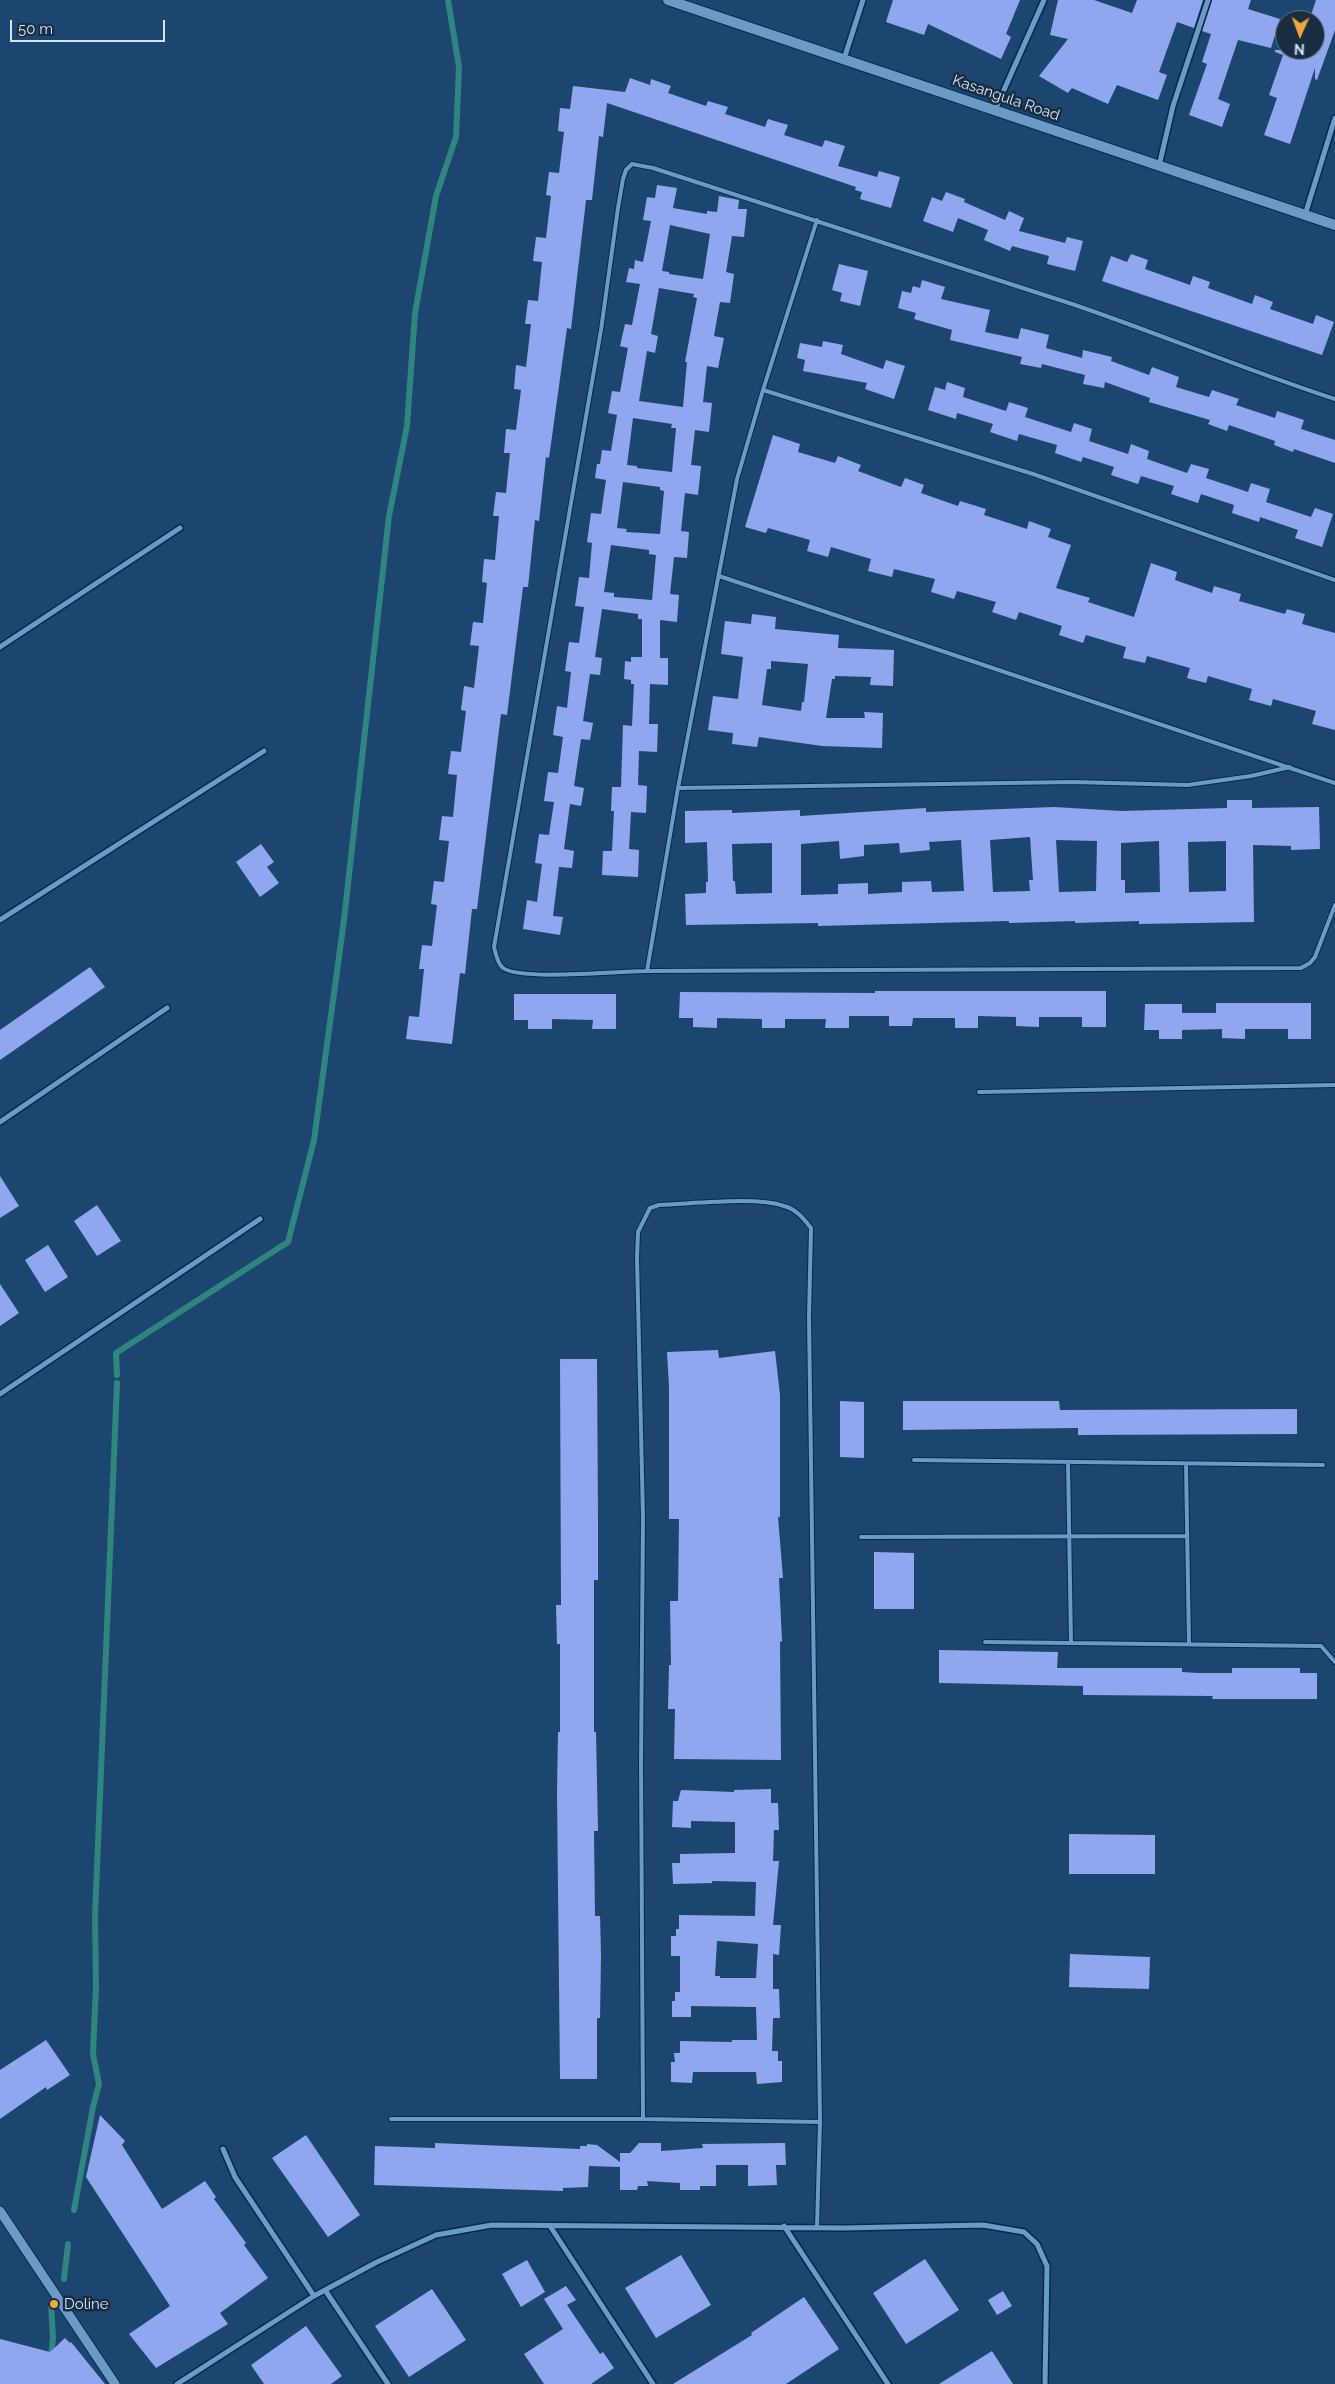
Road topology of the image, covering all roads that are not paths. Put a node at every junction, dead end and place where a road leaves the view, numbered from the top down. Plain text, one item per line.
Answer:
1 (668, 0) edge
2 (863, 0) edge
3 (1044, 0) edge
4 (1208, 0) edge
5 (844, 59) junction
6 (996, 110) junction
7 (1335, 118) edge
8 (1159, 166) junction
9 (1305, 215) junction
10 (817, 220) junction
11 (1335, 225) edge
12 (763, 390) junction
13 (1335, 399) edge
14 (180, 528) dead end
15 (719, 576) junction
16 (1335, 580) edge
17 (0, 647) edge
18 (264, 751) dead end
19 (1290, 767) junction
20 (1335, 784) edge
21 (678, 788) junction
22 (1335, 905) edge
23 (0, 920) edge
24 (647, 970) junction
25 (167, 1008) dead end
26 (1335, 1085) edge
27 (979, 1092) dead end
28 (0, 1122) edge
29 (260, 1219) dead end
30 (0, 1394) edge
31 (914, 1460) dead end
32 (1068, 1462) junction
33 (1186, 1464) junction
34 (1323, 1465) dead end
35 (1069, 1536) junction
36 (1187, 1536) junction
37 (861, 1537) dead end
38 (985, 1642) dead end
39 (1071, 1643) junction
40 (1189, 1644) junction
41 (1335, 1662) edge
42 (391, 2119) dead end
43 (643, 2119) junction
44 (820, 2122) junction
45 (223, 2150) dead end
46 (0, 2212) edge
47 (550, 2226) junction
48 (784, 2226) junction
49 (818, 2228) junction
50 (325, 2290) junction
51 (314, 2296) junction
52 (116, 2384) edge
53 (177, 2384) edge
54 (388, 2384) edge
55 (653, 2384) edge
56 (888, 2384) edge
57 (1045, 2384) edge

1 - 5 main road, Kasangula Road
2 - 5 street
3 - 6 street
4 - 8 street
5 - 6 main road, Kasangula Road
6 - 8 main road, Kasangula Road
7 - 9 street
8 - 9 main road, Kasangula Road
9 - 11 main road, Kasangula Road
10 - 12 lane
10 - 13 lane
10 - 24 lane
12 - 15 lane
12 - 16 lane
14 - 17 street
15 - 19 lane
15 - 21 lane
18 - 23 street
19 - 20 lane
19 - 21 lane
21 - 24 lane
22 - 24 lane
25 - 28 street
26 - 27 lane
29 - 30 street
31 - 32 lane
32 - 33 lane
32 - 35 lane
33 - 34 lane
33 - 36 lane
35 - 36 lane
35 - 37 lane
35 - 39 lane
36 - 40 lane
38 - 39 lane
39 - 40 lane
40 - 41 lane
42 - 43 lane
43 - 44 lane
43 - 44 lane
44 - 49 lane
45 - 51 street
46 - 52 street
47 - 48 street
47 - 50 street
47 - 55 street
48 - 49 street
48 - 56 street
49 - 57 street
50 - 51 street
50 - 54 street
51 - 53 street

